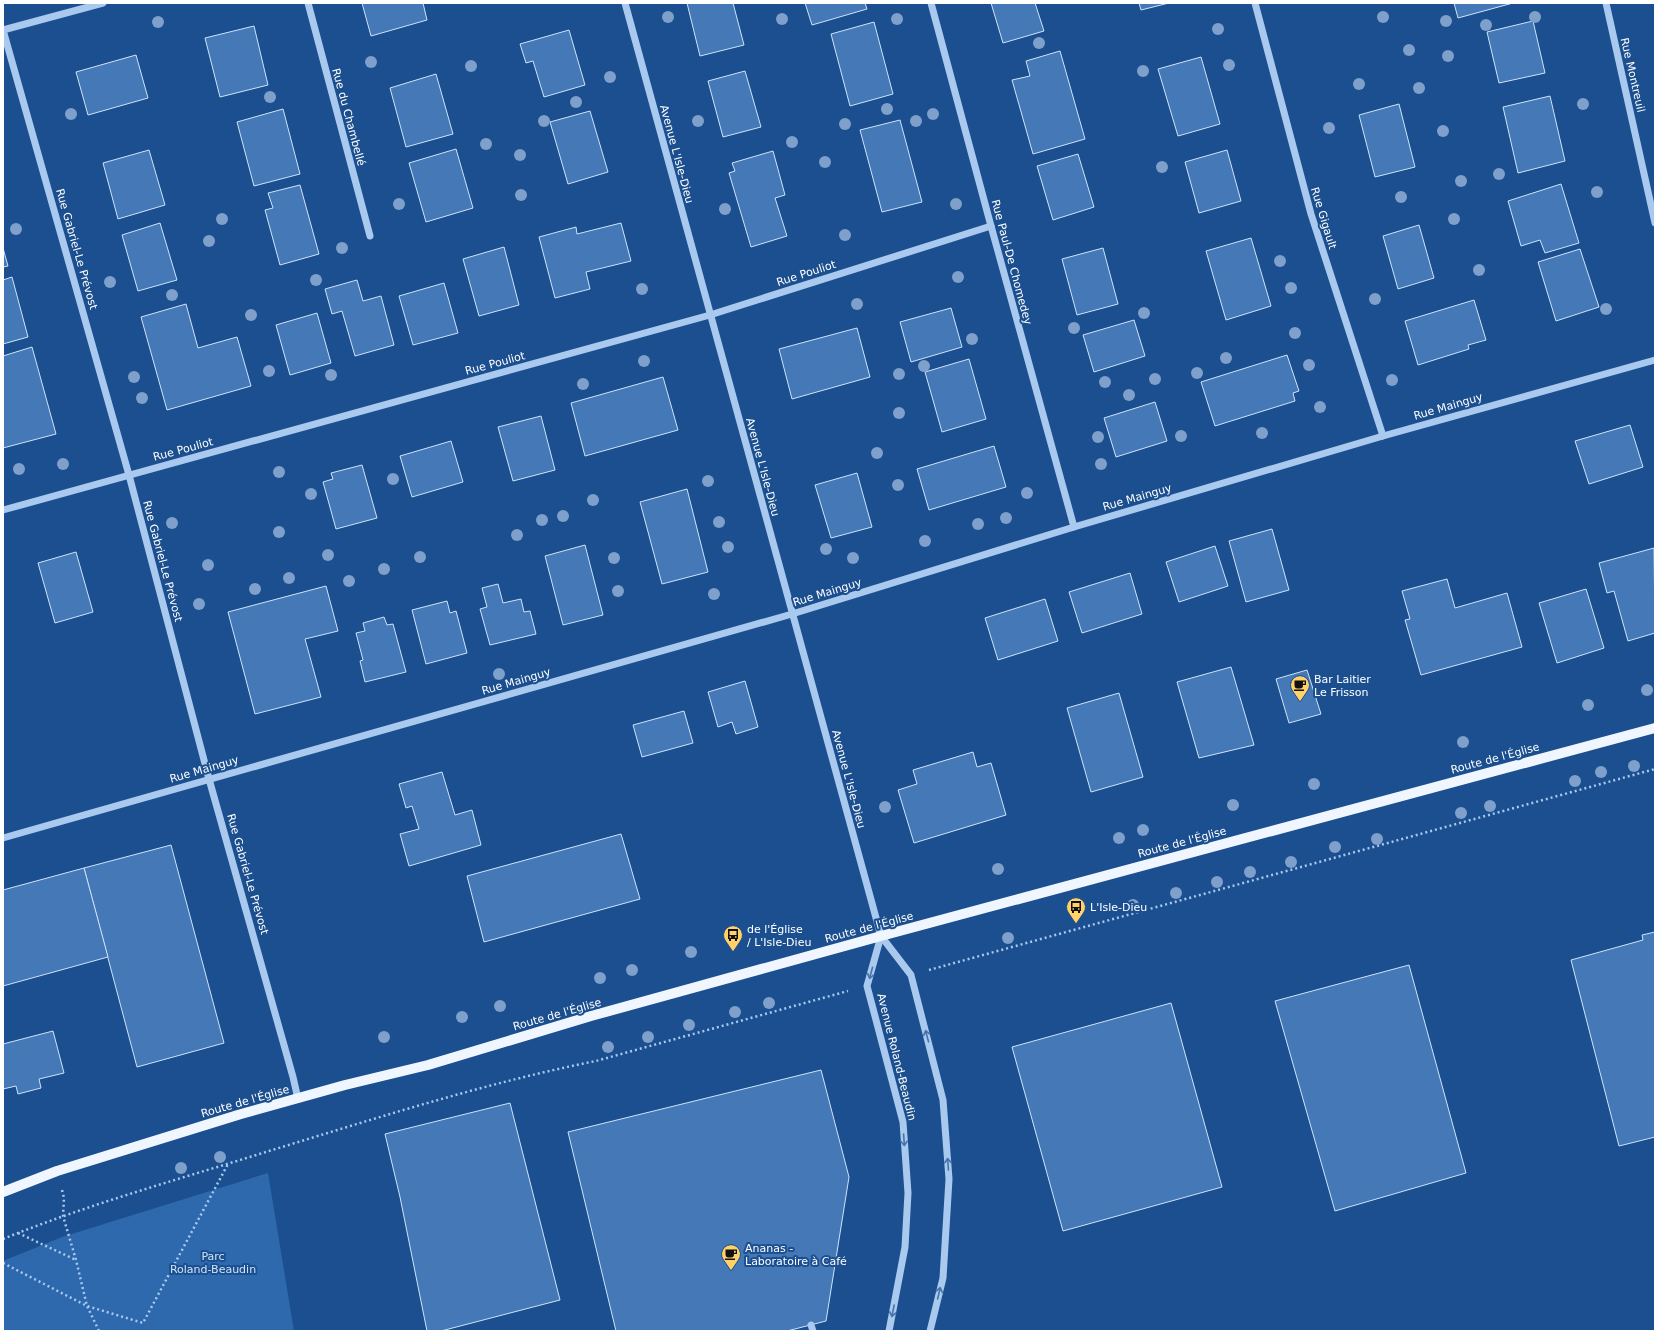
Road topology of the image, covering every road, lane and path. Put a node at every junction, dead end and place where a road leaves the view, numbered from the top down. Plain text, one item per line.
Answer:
1 (103, 3) edge
2 (308, 3) edge
3 (625, 3) edge
4 (931, 3) edge
5 (1255, 3) edge
6 (1606, 3) edge
7 (3, 30) edge
8 (1653, 203) edge
9 (1655, 223) edge
10 (991, 226) junction
11 (370, 236) dead end
12 (710, 315) junction
13 (1655, 360) edge
14 (1383, 436) junction
15 (129, 475) junction
16 (3, 510) edge
17 (1074, 527) junction
18 (792, 614) junction
19 (1655, 728) edge
20 (1655, 769) edge
21 (209, 779) junction
22 (3, 838) edge
23 (881, 936) junction
24 (911, 975) junction
25 (867, 986) junction
26 (298, 1099) junction
27 (228, 1164) junction
28 (57, 1171) junction
29 (3, 1192) edge
30 (62, 1216) junction
31 (17, 1233) junction
32 (3, 1239) edge
33 (76, 1260) junction
34 (3, 1263) edge
35 (87, 1306) junction
36 (99, 1331) edge
37 (889, 1331) edge
38 (930, 1331) edge

1 - 7 street
2 - 11 street, Rue du Chambellé
3 - 12 street, Avenue L'Isle-Dieu
4 - 10 street, Rue Paul-De Chomedey
5 - 14 street, Rue Gigault
6 - 8 street, Rue Montreuil
7 - 15 street, Rue Gabriel-Le Prévost
8 - 9 street, Rue Montreuil
10 - 12 street, Rue Pouliot
10 - 17 street, Rue Paul-De Chomedey
12 - 15 street, Rue Pouliot
12 - 18 street, Avenue L'Isle-Dieu
13 - 14 street, Rue Mainguy
14 - 17 street, Rue Mainguy
15 - 16 street, Rue Pouliot
15 - 21 street, Rue Gabriel-Le Prévost
17 - 18 street, Rue Mainguy
18 - 21 street, Rue Mainguy
18 - 23 street, Avenue L'Isle-Dieu
19 - 23 main road, Route de l'Église
20 - 24 path
21 - 22 street, Rue Mainguy
21 - 26 street, Rue Gabriel-Le Prévost
23 - 24 street
23 -> 25 street, Avenue Roland-Beaudin
23 - 26 main road, Route de l'Église
38 -> 24 street
25 - 27 path
25 -> 37 street, Avenue Roland-Beaudin
26 - 28 main road, Route de l'Église
27 - 30 path
27 - 35 path
28 - 29 main road, Route de l'Église
28 - 30 path
30 - 31 path
30 - 33 path
31 - 32 path
31 - 33 path
33 - 35 path
34 - 35 path
35 - 36 path

